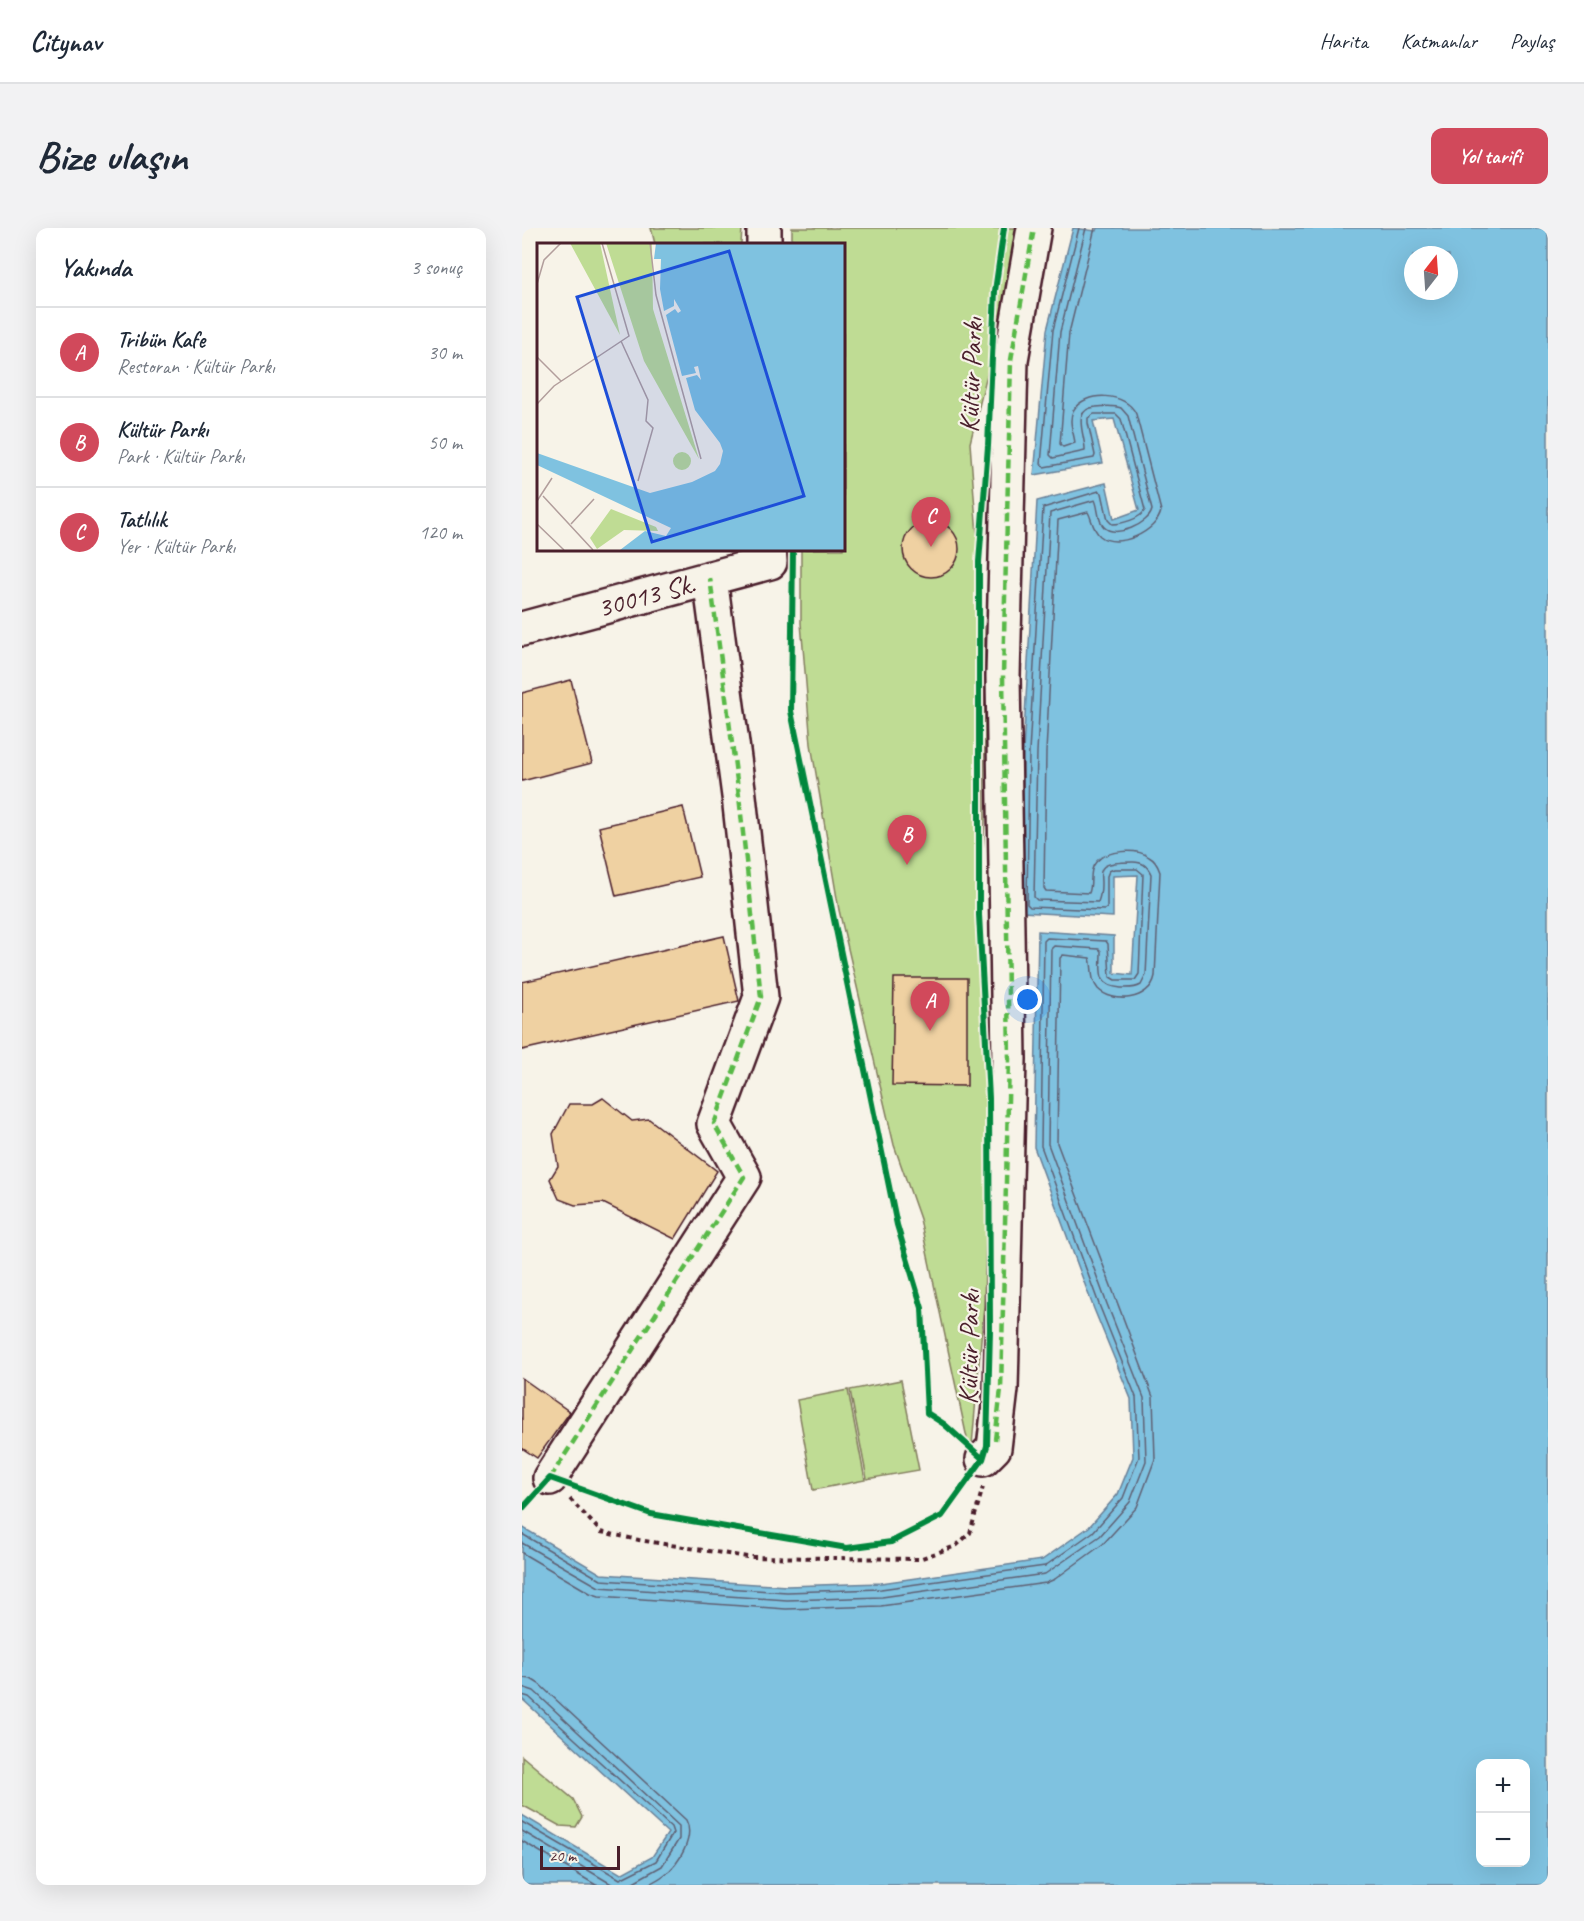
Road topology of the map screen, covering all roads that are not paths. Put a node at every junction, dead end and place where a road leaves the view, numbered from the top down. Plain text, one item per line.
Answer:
1 (1034, 228) edge
2 (770, 556) edge
3 (710, 578) junction
4 (522, 629) edge
5 (988, 1454) road end
6 (550, 1478) road end

1 - 5 street, Kültür Parkı
2 - 3 street, 30013 Sk.
3 - 4 street, 30013 Sk.
3 - 6 street

